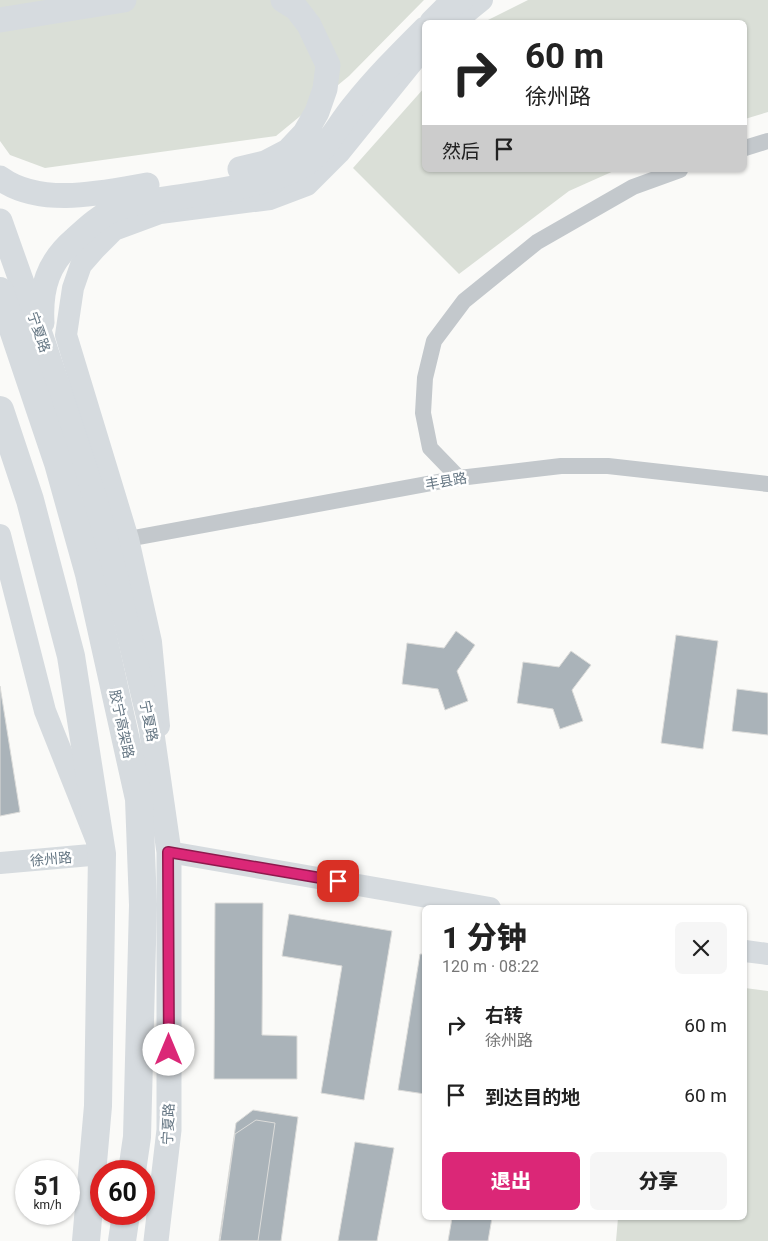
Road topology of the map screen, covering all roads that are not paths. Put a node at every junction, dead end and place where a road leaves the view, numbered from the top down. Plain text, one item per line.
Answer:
1 (124, 0) edge
2 (282, 0) edge
3 (482, 0) edge
4 (448, 14) edge
5 (0, 20) edge
6 (422, 32) edge
7 (422, 53) edge
8 (768, 141) edge
9 (747, 147) edge
10 (674, 172) edge
11 (0, 178) edge
12 (0, 221) edge
13 (0, 291) edge
14 (0, 299) edge
15 (68, 312) junction
16 (32, 348) junction
17 (0, 410) edge
18 (459, 478) junction
19 (768, 484) edge
20 (0, 535) edge
21 (128, 539) junction
22 (157, 772) junction
23 (168, 852) junction
24 (102, 854) junction
25 (0, 863) edge
26 (473, 905) edge
27 (747, 951) edge
28 (768, 954) edge
29 (134, 1160) edge
30 (124, 1225) edge
31 (86, 1241) edge
32 (122, 1241) edge
33 (156, 1241) edge

1 - 5 main road
2 - 11 main road
3 - 4 street
6 - 16 main road
7 - 15 street
8 - 9 street
10 - 18 street
12 - 16 main road, 宁夏路
13 - 16 highway, 胶宁高架路
14 - 15 street
15 - 21 street
16 - 22 main road, 宁夏路
16 - 29 highway, 胶宁高架路
17 - 24 highway
18 - 19 street, 丰县路
18 - 21 street, 丰县路
20 - 24 street
21 - 22 street
22 - 23 main road, 宁夏路
23 - 26 street
23 - 33 main road, 宁夏路
24 - 25 street, 徐州路
24 - 31 highway
27 - 28 street
30 - 32 highway

